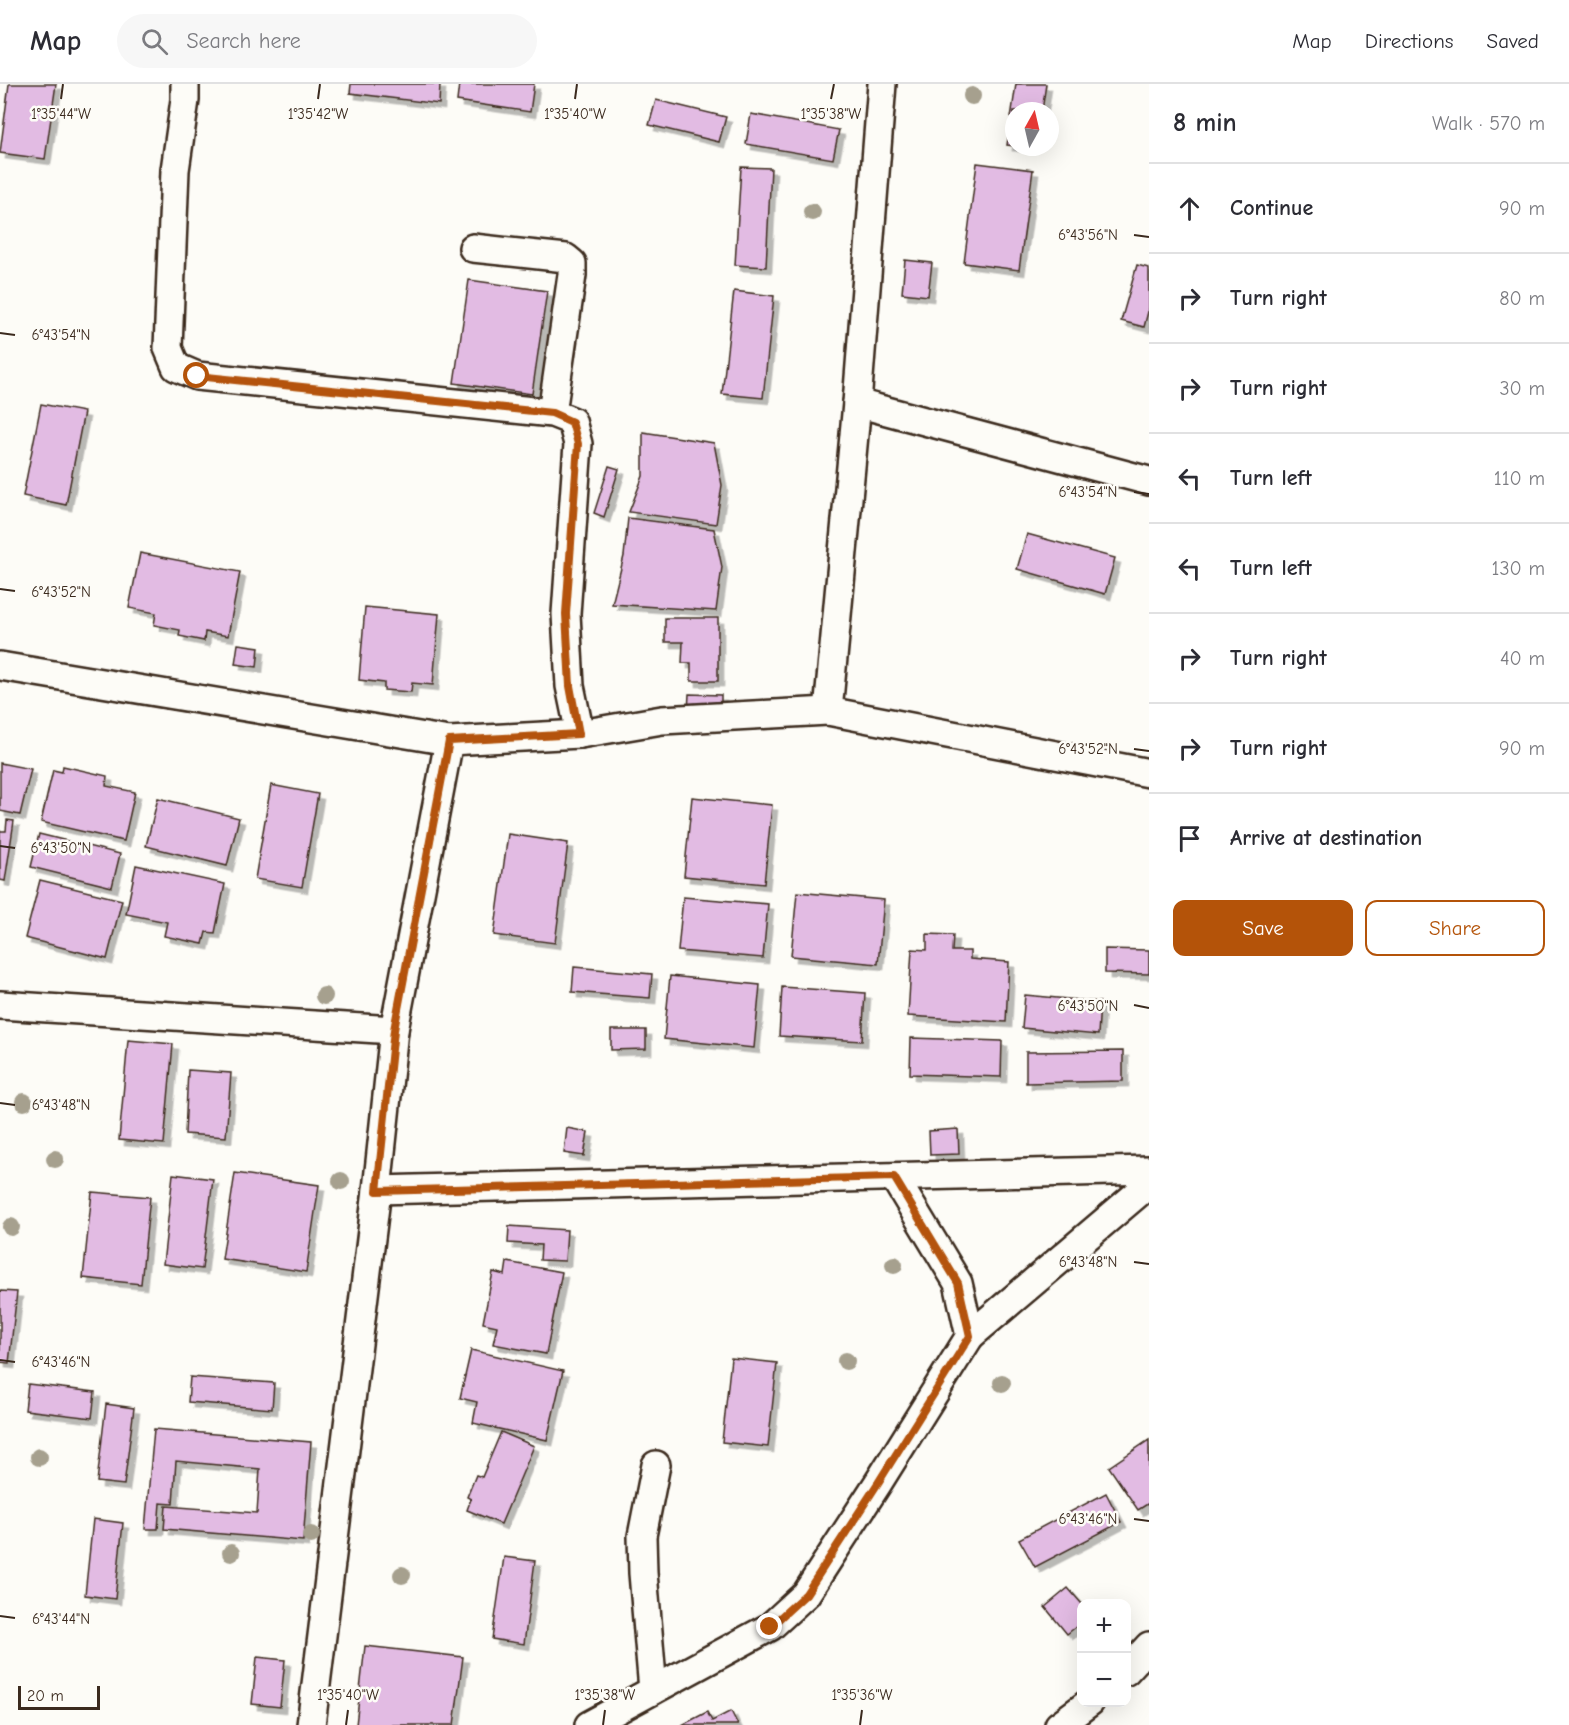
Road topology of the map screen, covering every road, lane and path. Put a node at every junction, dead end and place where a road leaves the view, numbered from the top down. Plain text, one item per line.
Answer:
1 (185, 84) edge
2 (882, 84) edge
3 (473, 248) dead end
4 (857, 403) junction
5 (552, 413) junction
6 (1149, 480) edge
7 (0, 666) edge
8 (828, 711) junction
9 (579, 734) junction
10 (449, 741) junction
11 (1149, 773) edge
12 (0, 1005) edge
13 (394, 1030) junction
14 (1149, 1170) edge
15 (894, 1177) junction
16 (1149, 1184) edge
17 (377, 1191) junction
18 (970, 1336) junction
19 (656, 1465) dead end
20 (1149, 1646) edge
21 (1131, 1666) edge
22 (652, 1690) junction
23 (1083, 1707) edge
24 (310, 1725) edge
25 (589, 1725) edge
26 (1059, 1725) edge

1 - 5 street
2 - 4 street
3 - 5 street
4 - 6 street
4 - 8 street
5 - 9 street
7 - 10 street
8 - 9 street
8 - 11 street
9 - 10 street
10 - 13 street
12 - 13 street
13 - 17 street
14 - 15 street
15 - 17 street
15 - 18 street
16 - 18 street
17 - 24 street
18 - 22 street
19 - 22 street
20 - 21 street
22 - 25 street
23 - 26 street

